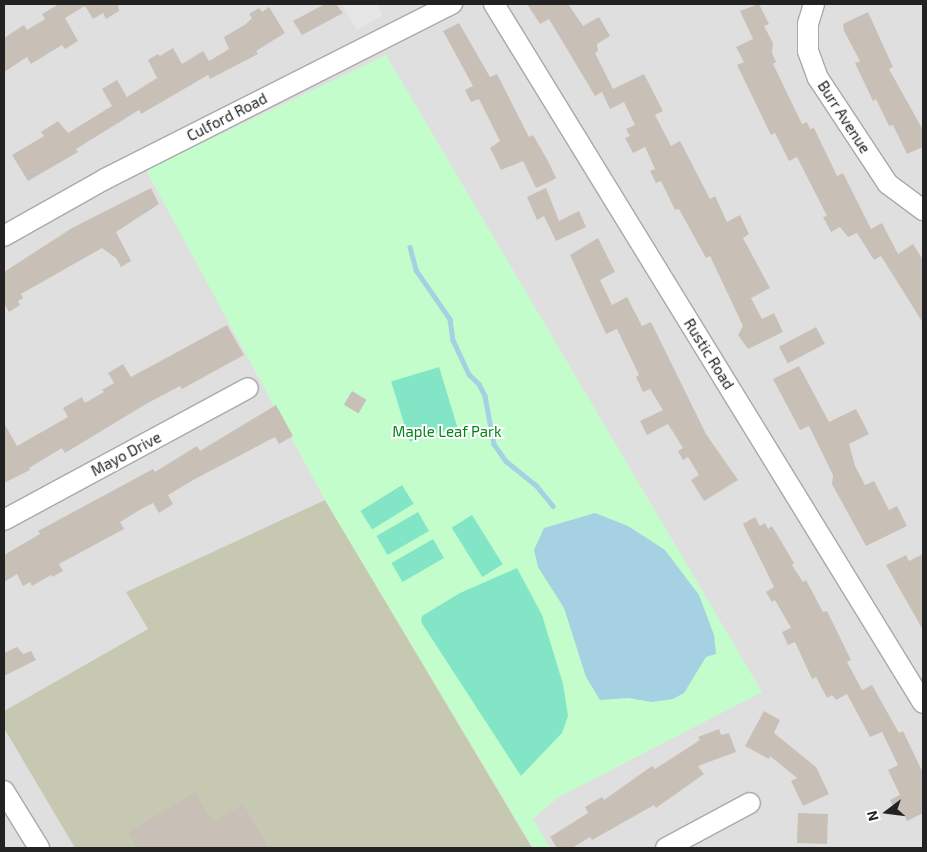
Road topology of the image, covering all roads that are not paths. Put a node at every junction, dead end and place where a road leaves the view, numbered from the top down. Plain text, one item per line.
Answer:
1 (452, 4) edge
2 (494, 4) edge
3 (814, 4) edge
4 (923, 210) edge
5 (4, 236) edge
6 (248, 388) dead end
7 (4, 520) edge
8 (923, 704) edge
9 (4, 792) edge
10 (750, 802) dead end
11 (39, 848) edge
12 (666, 848) edge

1 - 5 street, Culford Road
2 - 8 street, Rustic Road
3 - 4 street, Burr Avenue
6 - 7 street, Mayo Drive
9 - 11 street
10 - 12 street

